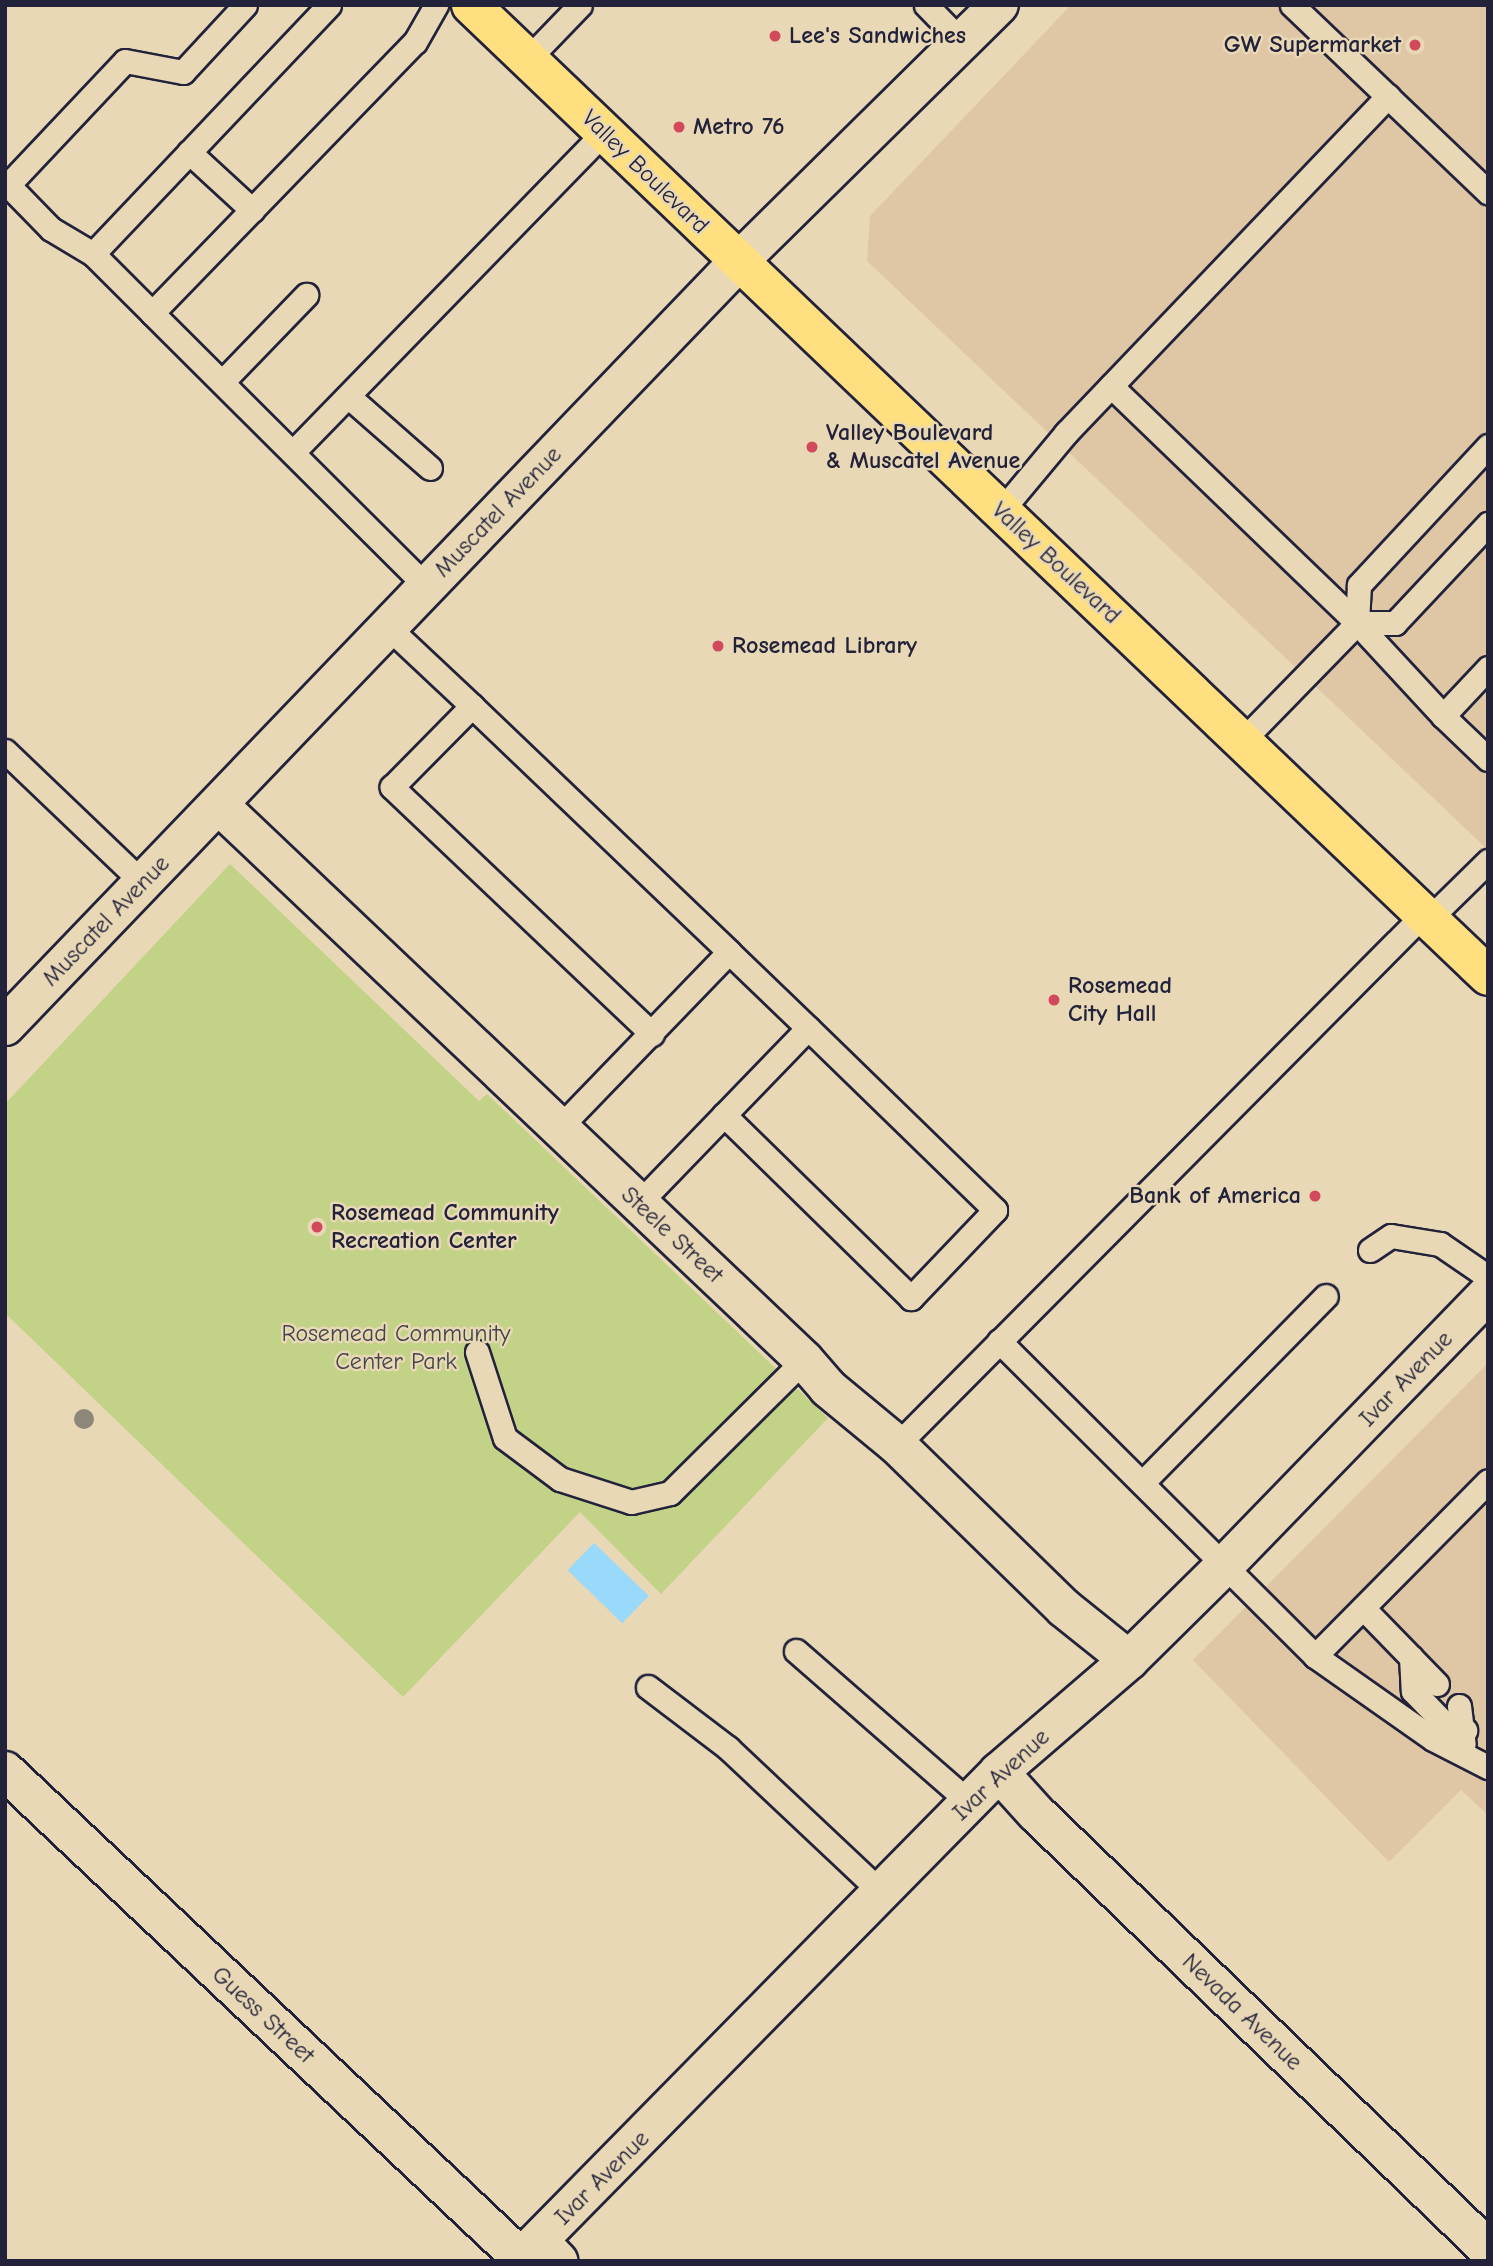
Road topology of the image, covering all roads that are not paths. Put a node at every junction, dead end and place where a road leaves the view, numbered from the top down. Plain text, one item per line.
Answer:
1 (245, 5) edge
2 (329, 5) edge
3 (436, 5) edge
4 (471, 5) edge
5 (580, 5) edge
6 (926, 5) edge
7 (999, 5) edge
8 (1292, 5) edge
9 (963, 43) junction
10 (527, 60) junction
11 (1388, 96) junction
12 (604, 132) junction
13 (189, 152) junction
14 (1488, 192) edge
15 (252, 210) junction
16 (93, 254) junction
17 (739, 261) junction
18 (306, 295) dead end
19 (152, 313) junction
20 (223, 381) junction
21 (1111, 386) junction
22 (348, 396) junction
23 (1488, 446) edge
24 (294, 451) junction
25 (430, 468) dead end
26 (1001, 511) junction
27 (1488, 524) edge
28 (427, 587) junction
29 (1357, 623) junction
30 (389, 628) junction
31 (1488, 668) edge
32 (472, 706) junction
33 (1443, 716) junction
34 (1243, 740) junction
35 (5, 751) edge
36 (1488, 759) edge
37 (219, 805) junction
38 (1488, 861) edge
39 (142, 882) junction
40 (1426, 917) junction
41 (729, 952) junction
42 (1488, 976) edge
43 (9, 1016) edge
44 (808, 1028) junction
45 (652, 1034) junction
46 (724, 1115) junction
47 (558, 1129) junction
48 (639, 1203) junction
49 (1370, 1250) dead end
50 (1488, 1277) edge
51 (1488, 1294) edge
52 (1326, 1296) dead end
53 (999, 1340) junction
54 (477, 1352) dead end
55 (804, 1360) junction
56 (897, 1445) junction
57 (1488, 1481) edge
58 (1142, 1483) junction
59 (1224, 1566) junction
60 (1363, 1608) junction
61 (796, 1651) dead end
62 (1315, 1656) junction
63 (1411, 1657) junction
64 (1129, 1660) junction
65 (1437, 1684) dead end
66 (648, 1687) dead end
67 (1459, 1706) dead end
68 (1465, 1730) junction
69 (1464, 1755) junction
70 (1488, 1767) edge
71 (5, 1771) edge
72 (999, 1772) junction
73 (969, 1802) junction
74 (883, 1894) junction
75 (1488, 2249) edge
76 (534, 2255) edge

1 - 16 lane
2 - 13 lane
3 - 15 lane
4 - 10 main road, Valley Boulevard
5 - 10 lane
6 - 9 lane
7 - 9 street, Muscatel Avenue
8 - 11 lane
9 - 17 street, Muscatel Avenue
10 - 12 main road, Valley Boulevard
11 - 14 lane
11 - 21 lane
12 - 17 main road, Valley Boulevard
12 - 22 lane
13 - 15 lane
13 - 16 lane
15 - 19 lane
16 - 19 lane
17 - 26 main road, Valley Boulevard
17 - 28 street, Muscatel Avenue
18 - 20 lane
19 - 20 lane
20 - 24 lane
21 - 26 lane
21 - 29 lane
22 - 24 lane
22 - 25 lane
23 - 29 lane
24 - 28 lane
26 - 34 main road, Valley Boulevard
27 - 29 lane
28 - 30 street, Muscatel Avenue
29 - 33 lane
29 - 34 lane
30 - 32 lane
30 - 37 street, Muscatel Avenue
31 - 33 lane
32 - 41 lane
32 - 45 lane
33 - 36 lane
34 - 40 main road, Valley Boulevard
35 - 39 lane
37 - 39 street, Muscatel Avenue
37 - 47 street, Steele Street
38 - 40 lane
39 - 43 street, Muscatel Avenue
40 - 42 main road, Valley Boulevard
40 - 53 lane
41 - 44 lane
41 - 45 lane
44 - 46 lane
44 - 46 lane
45 - 47 lane
46 - 48 lane
47 - 48 street, Steele Street
48 - 55 street, Steele Street
49 - 50 lane
51 - 59 street, Ivar Avenue
52 - 58 lane
53 - 56 lane
53 - 58 lane
54 - 55 lane
55 - 56 street, Steele Street
56 - 64 street, Steele Street
57 - 60 lane
58 - 59 lane
59 - 62 lane
59 - 64 street, Ivar Avenue
60 - 62 lane
60 - 63 lane
61 - 73 lane
62 - 69 lane
63 - 65 lane
63 - 68 lane
64 - 72 street, Ivar Avenue
66 - 74 lane
67 - 68 lane
68 - 69 lane
69 - 70 lane
71 - 76 street, Guess Street
72 - 73 street, Ivar Avenue
72 - 75 street, Nevada Avenue
73 - 74 street, Ivar Avenue
74 - 76 street, Ivar Avenue

